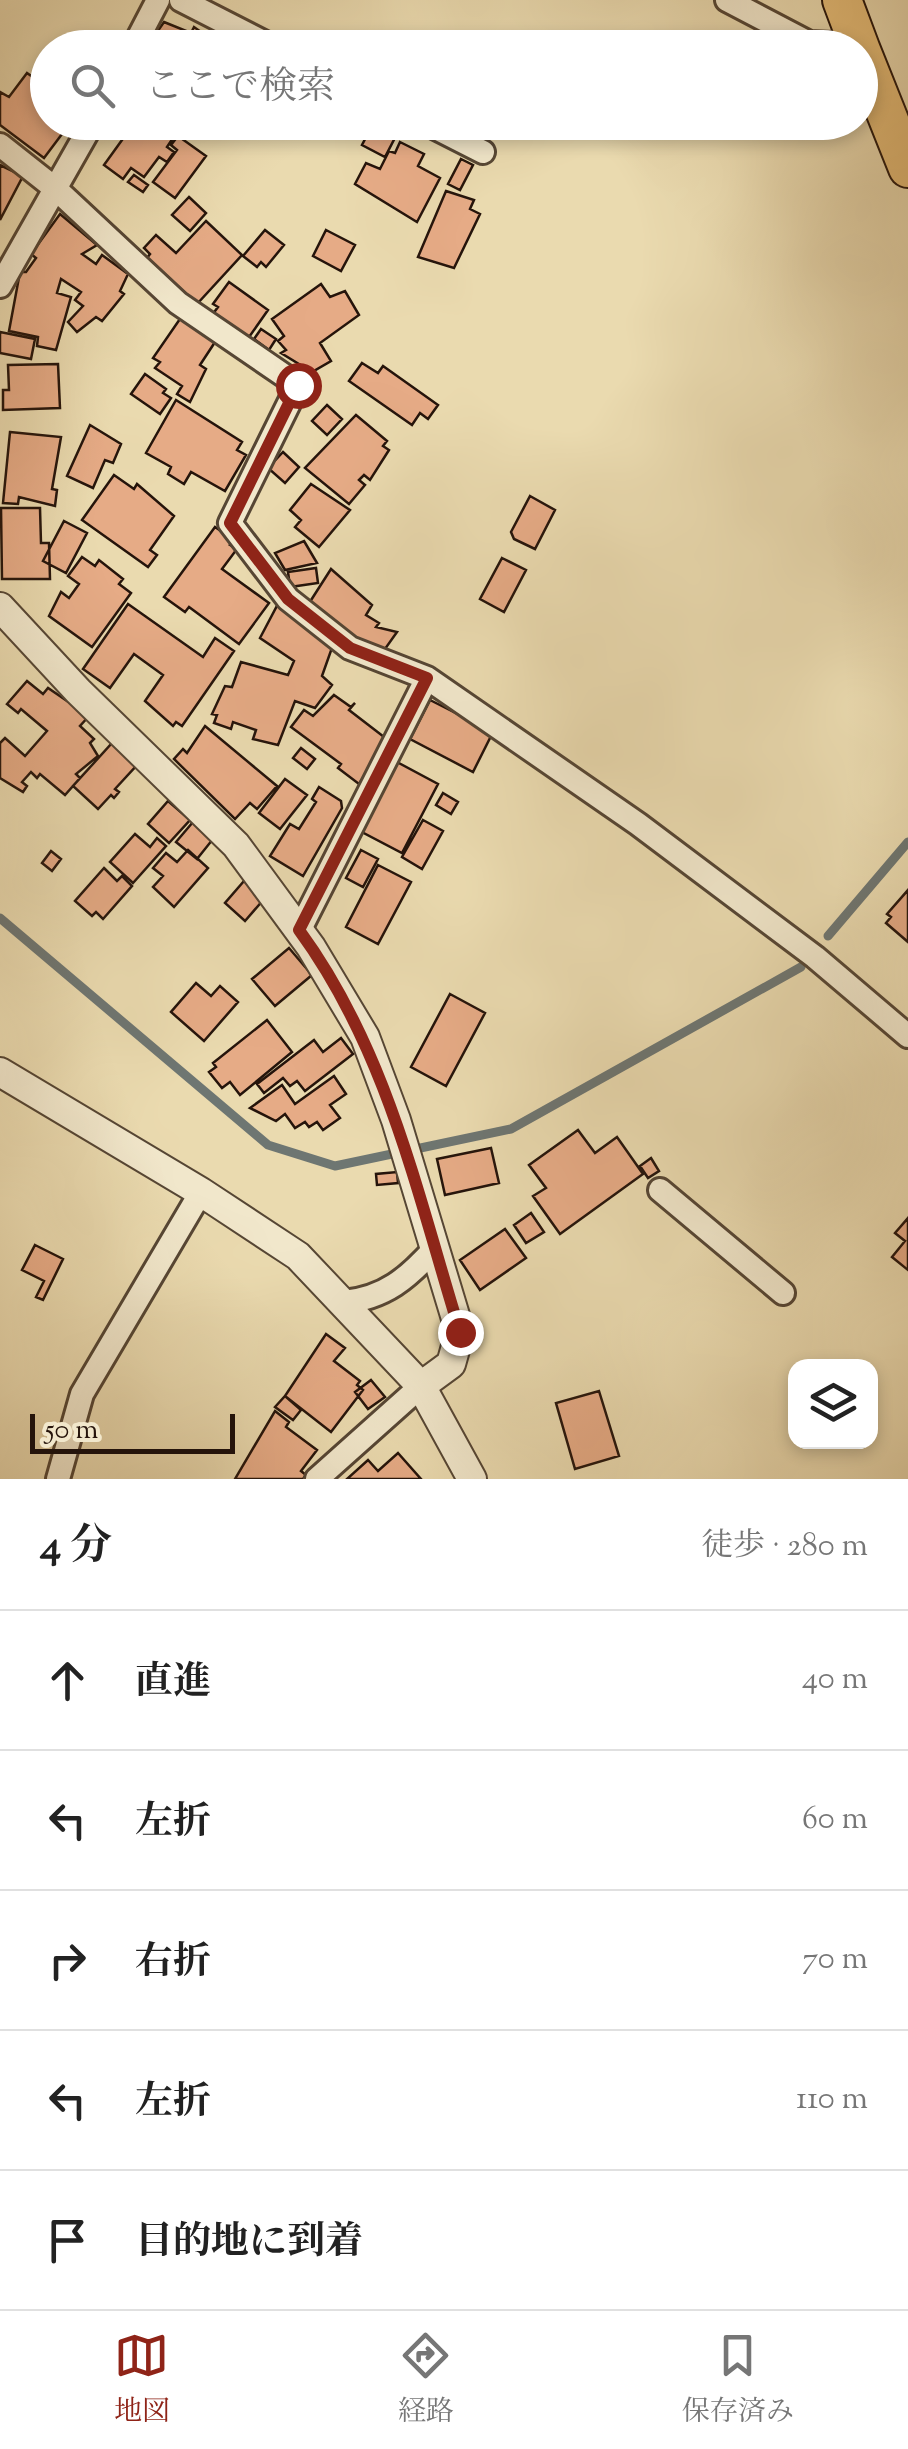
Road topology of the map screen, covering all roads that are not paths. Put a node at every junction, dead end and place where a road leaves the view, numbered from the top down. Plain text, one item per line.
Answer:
1 (158, 0) edge
2 (181, 0) edge
3 (727, 0) edge
4 (842, 0) edge
5 (142, 30) edge
6 (240, 30) edge
7 (784, 30) edge
8 (853, 30) edge
9 (878, 92) edge
10 (83, 140) edge
11 (459, 140) edge
12 (0, 145) edge
13 (483, 152) dead end
14 (908, 168) edge
15 (57, 190) junction
16 (0, 286) edge
17 (0, 607) edge
18 (427, 678) junction
19 (299, 930) junction
20 (908, 1036) edge
21 (1, 1077) edge
22 (660, 1190) dead end
23 (202, 1192) junction
24 (434, 1248) junction
25 (783, 1293) dead end
26 (344, 1302) junction
27 (421, 1386) junction
28 (58, 1479) edge
29 (317, 1479) edge
30 (472, 1479) edge

1 - 5 street
2 - 6 street
3 - 7 street
4 - 8 highway
9 - 14 highway
10 - 15 street
11 - 13 street
12 - 15 street
15 - 16 street
15 - 18 street
17 - 19 street
18 - 19 street
18 - 20 street
19 - 24 street
21 - 23 street
22 - 25 street
23 - 26 street
23 - 28 street
24 - 26 street
24 - 27 street
26 - 27 street
27 - 29 street
27 - 30 street

